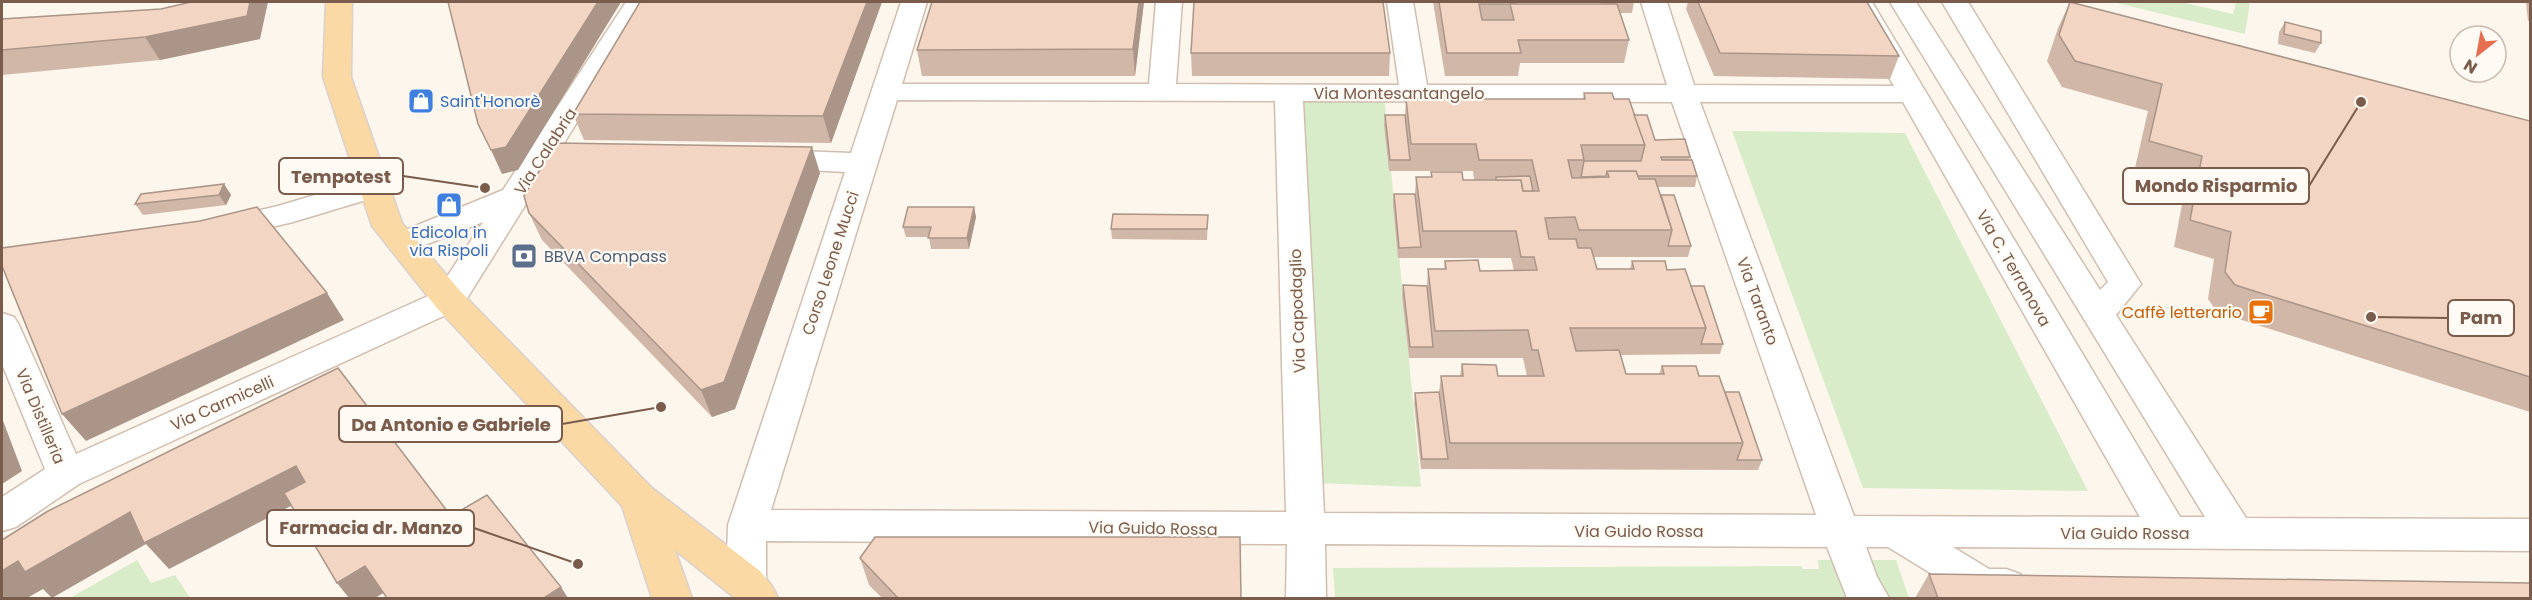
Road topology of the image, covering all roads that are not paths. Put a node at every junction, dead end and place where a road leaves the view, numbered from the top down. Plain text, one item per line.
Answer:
1 (339, 2) edge
2 (639, 2) edge
3 (914, 2) edge
4 (1169, 2) edge
5 (1400, 2) edge
6 (1654, 2) edge
7 (1859, 2) edge
8 (1903, 2) edge
9 (1955, 2) edge
10 (885, 92) junction
11 (1162, 92) junction
12 (1289, 92) junction
13 (1414, 93) junction
14 (1683, 93) junction
15 (1913, 94) junction
16 (545, 151) junction
17 (580, 152) edge
18 (745, 158) edge
19 (862, 163) junction
20 (375, 187) junction
21 (515, 197) junction
22 (201, 232) edge
23 (402, 243) junction
24 (449, 300) junction
25 (2098, 314) junction
26 (2, 325) edge
27 (66, 474) junction
28 (639, 499) junction
29 (2, 516) edge
30 (747, 525) junction
31 (1306, 530) junction
32 (1842, 532) junction
33 (1897, 533) junction
34 (2235, 533) junction
35 (2170, 534) junction
36 (2530, 535) edge
37 (2040, 586) edge
38 (752, 591) edge
39 (672, 598) edge
40 (1306, 598) edge
41 (1869, 598) edge

1 - 20 main road
2 - 16 street, Via Calabria
3 - 10 street, Corso Leone Mucci
4 - 11 street
5 - 13 street
6 - 14 street, Via Taranto
7 - 15 street, Via C. Terranova
8 - 25 street
9 - 25 street
10 - 11 street, Via Montesantangelo
10 - 19 street, Corso Leone Mucci
11 - 12 street, Via Montesantangelo
12 - 13 street, Via Montesantangelo
12 - 31 street, Via Capodaglio
13 - 14 street, Via Montesantangelo
14 - 15 street, Via Montesantangelo
14 - 32 street, Via Taranto
15 - 35 street, Via C. Terranova
16 - 17 street
16 - 21 street, Via Calabria
18 - 19 street
19 - 30 street, Corso Leone Mucci
20 - 22 street
20 - 23 main road
21 - 23 street
21 - 24 street, Via Calabria
23 - 24 main road
24 - 27 street, Via Carmicelli
24 - 28 main road
25 - 34 street
26 - 27 street, Via Distilleria
27 - 29 street, Via Carmicelli
28 - 38 main road
28 - 39 main road
30 - 31 street, Via Guido Rossa
30 - 38 street, Corso Leone Mucci
31 - 32 street, Via Guido Rossa
31 - 40 street, Via Capodaglio
32 - 33 street, Via Guido Rossa
32 - 41 street, Via Taranto
33 - 35 street, Via Guido Rossa
33 - 37 street
34 - 35 street, Via Guido Rossa
34 - 36 street, Via Guido Rossa

